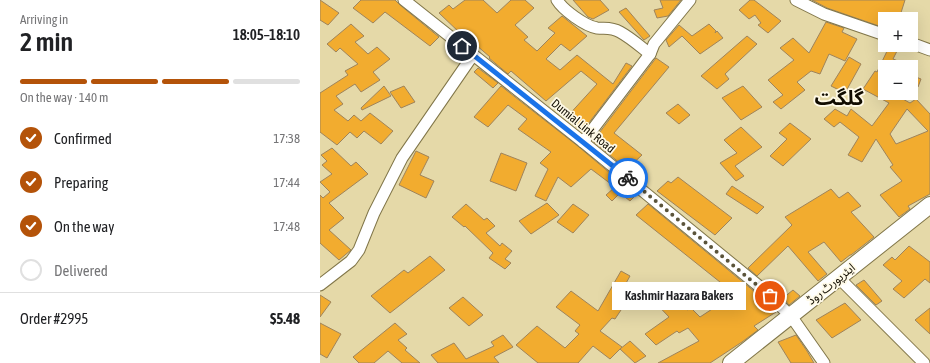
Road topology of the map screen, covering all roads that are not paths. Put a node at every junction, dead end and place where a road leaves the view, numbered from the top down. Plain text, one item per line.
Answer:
1 (404, 0) edge
2 (557, 0) edge
3 (690, 0) edge
4 (796, 0) edge
5 (878, 33) edge
6 (918, 46) edge
7 (930, 50) edge
8 (650, 54) junction
9 (473, 55) junction
10 (582, 142) junction
11 (930, 205) edge
12 (838, 277) junction
13 (320, 285) edge
14 (791, 316) junction
15 (731, 363) edge
16 (824, 363) edge
17 (924, 363) edge

1 - 9 street, Dumial Link Road
2 - 8 street
3 - 8 street
4 - 5 street
6 - 7 street
8 - 10 street
9 - 10 street, Dumial Link Road
9 - 13 street
10 - 14 street, Dumial Link Road
11 - 12 highway, ایئرپورٹ روڈ
12 - 14 highway, ایئرپورٹ روڈ
12 - 17 street
14 - 15 highway, ایئرپورٹ روڈ
14 - 16 street, Dumial Link Road

